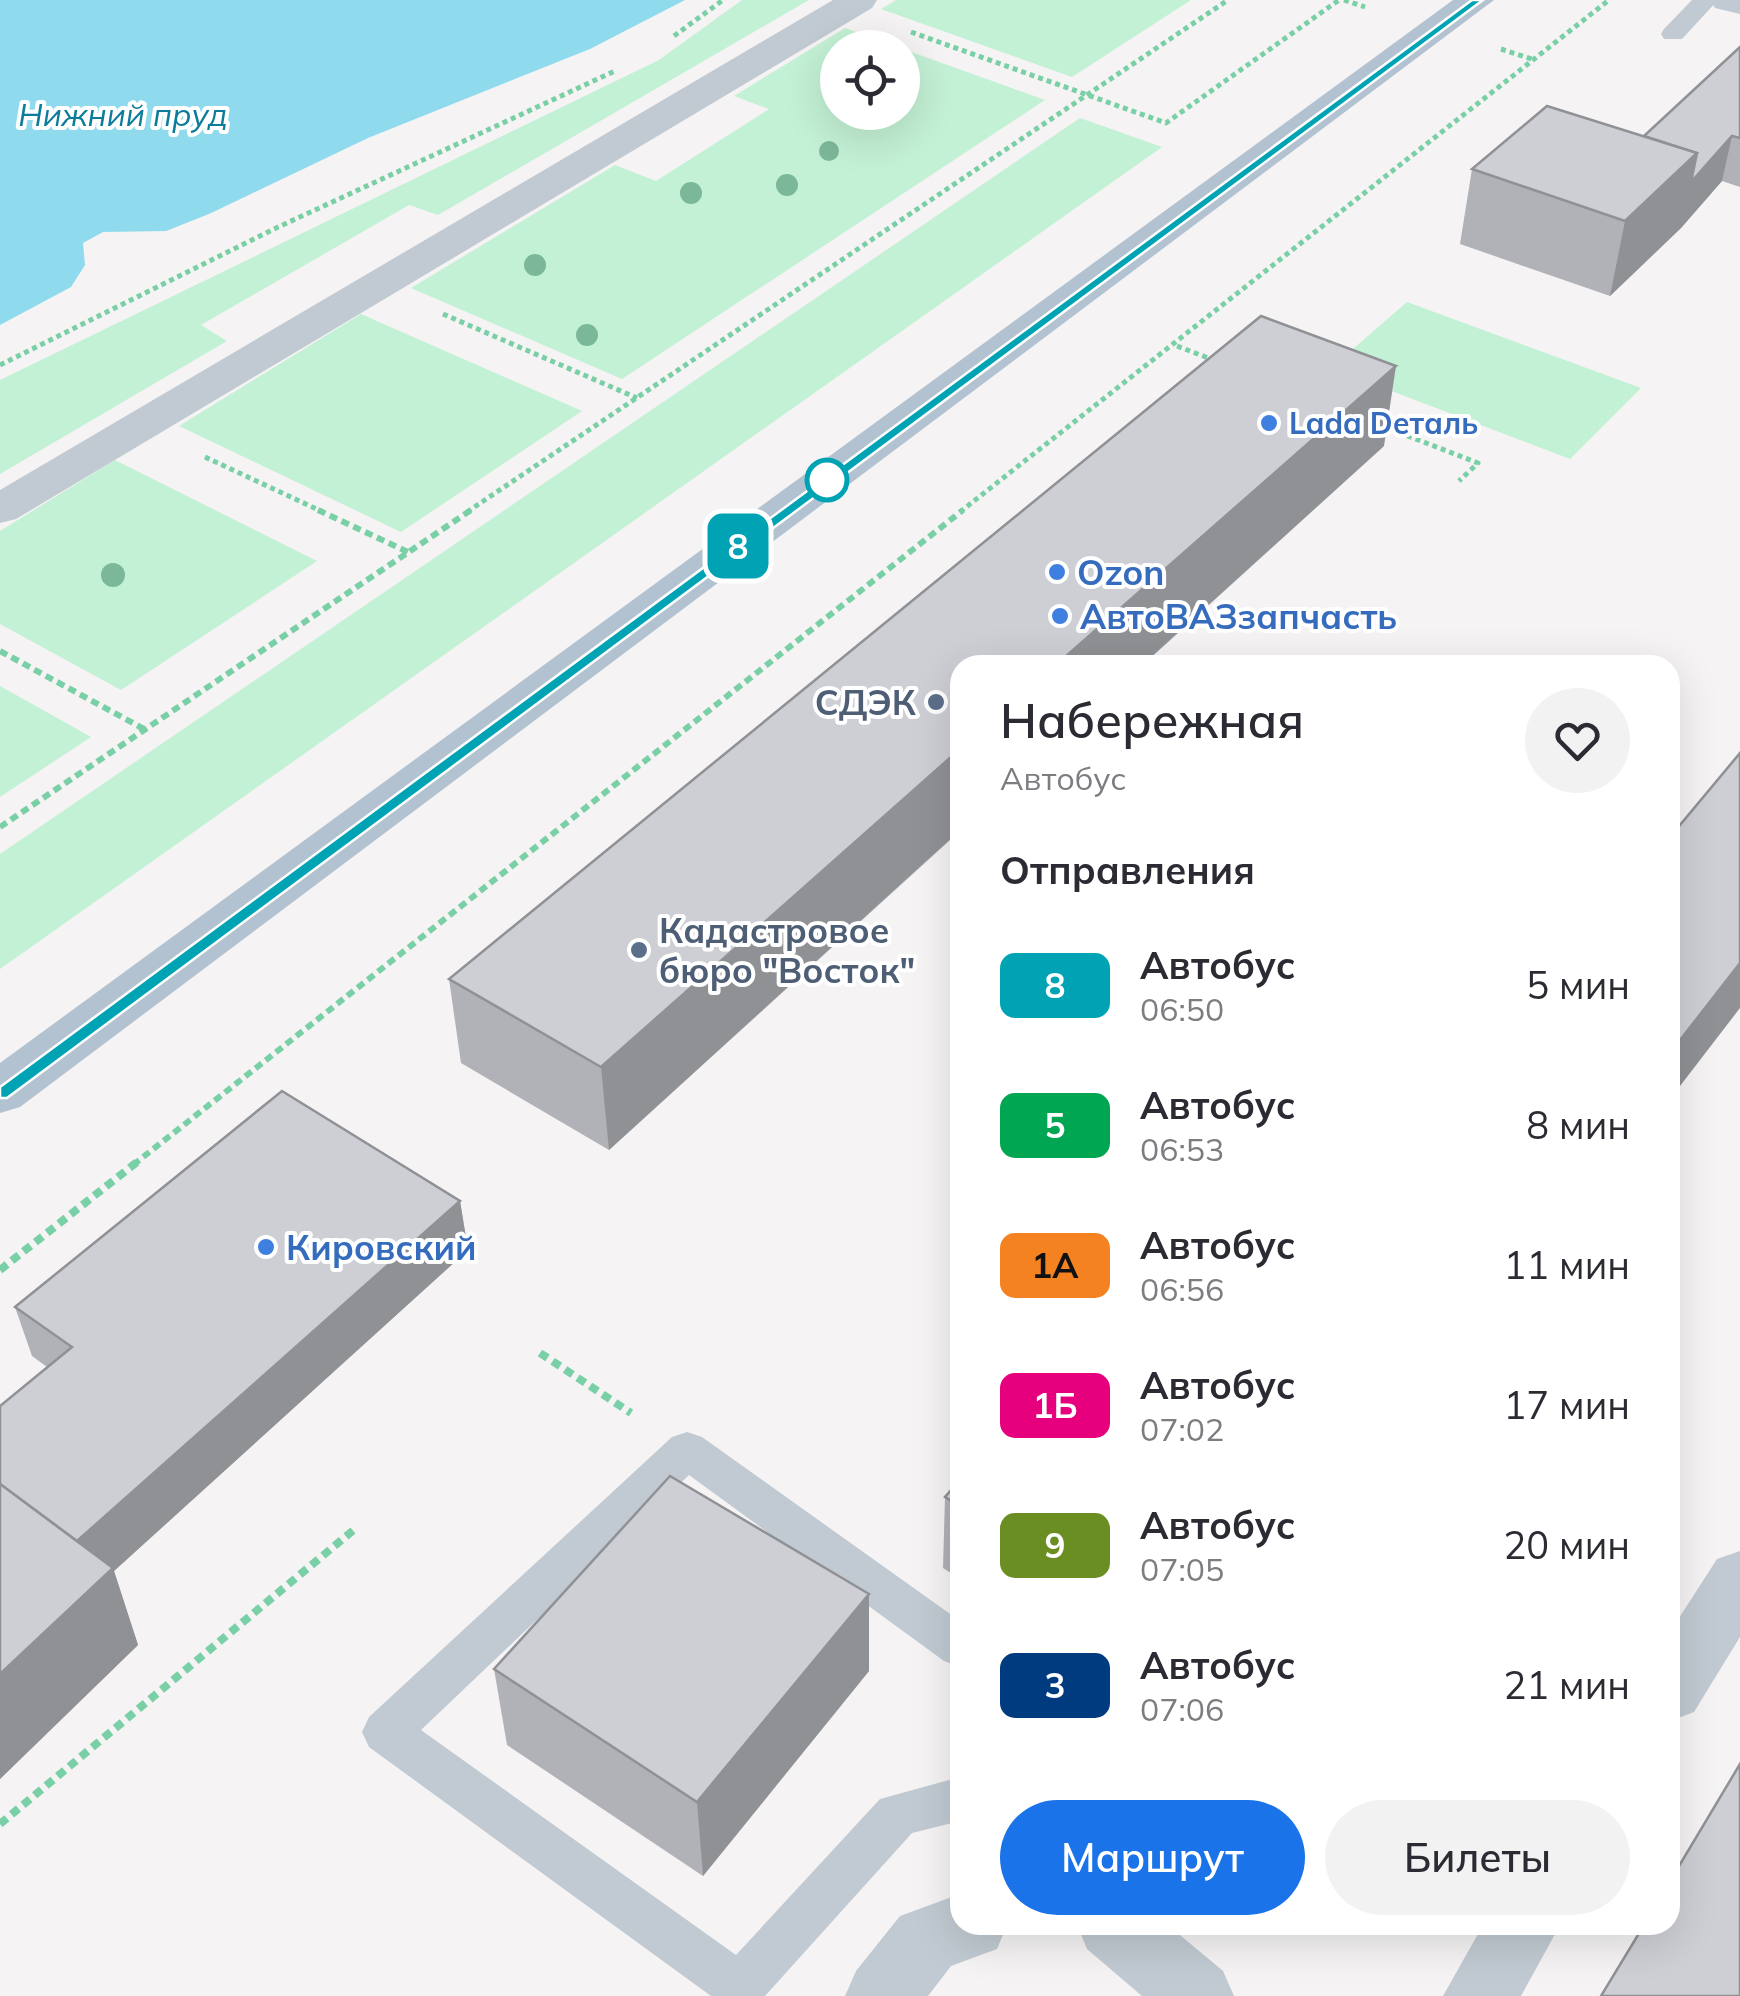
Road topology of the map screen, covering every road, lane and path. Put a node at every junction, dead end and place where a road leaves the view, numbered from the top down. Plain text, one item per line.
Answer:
1 (723, 0) edge
2 (1228, 0) edge
3 (1338, 0) edge
4 (1476, 0) edge
5 (1609, 0) edge
6 (1706, 0) edge
7 (1728, 0) edge
8 (1740, 3) edge
9 (852, 4) edge
10 (1672, 34) dead end
11 (671, 38) dead end
12 (626, 66) dead end
13 (1087, 94) junction
14 (378, 286) junction
15 (1176, 345) junction
16 (0, 366) edge
17 (1229, 366) edge
18 (636, 398) junction
19 (1371, 422) edge
20 (140, 426) junction
21 (1459, 481) dead end
22 (0, 510) edge
23 (408, 552) junction
24 (0, 651) edge
25 (145, 730) junction
26 (0, 827) edge
27 (0, 1092) edge
28 (0, 1270) edge
29 (540, 1354) dead end
30 (687, 1450) junction
31 (356, 1528) dead end
32 (1740, 1579) edge
33 (950, 1640) edge
34 (1680, 1675) edge
35 (950, 1802) edge
36 (0, 1824) edge
37 (950, 1932) edge
38 (1125, 1935) edge
39 (1518, 1935) edge
40 (882, 1996) edge
41 (1197, 1996) edge
42 (1480, 1996) edge

1 - 11 path
2 - 13 path
3 - 13 path
4 - 27 main road
5 - 15 path
6 - 10 lane
7 - 8 street
9 - 13 path
9 - 14 street
12 - 16 path
13 - 18 path
14 - 18 path
14 - 20 street
15 - 17 path
15 - 28 path
18 - 23 path
19 - 21 path
20 - 22 street
20 - 23 path
23 - 25 path
24 - 25 path
25 - 26 path
29 - 30 path
30 - 33 lane
30 - 35 lane
31 - 36 path
32 - 34 street
37 - 40 street
38 - 41 street
39 - 42 street

